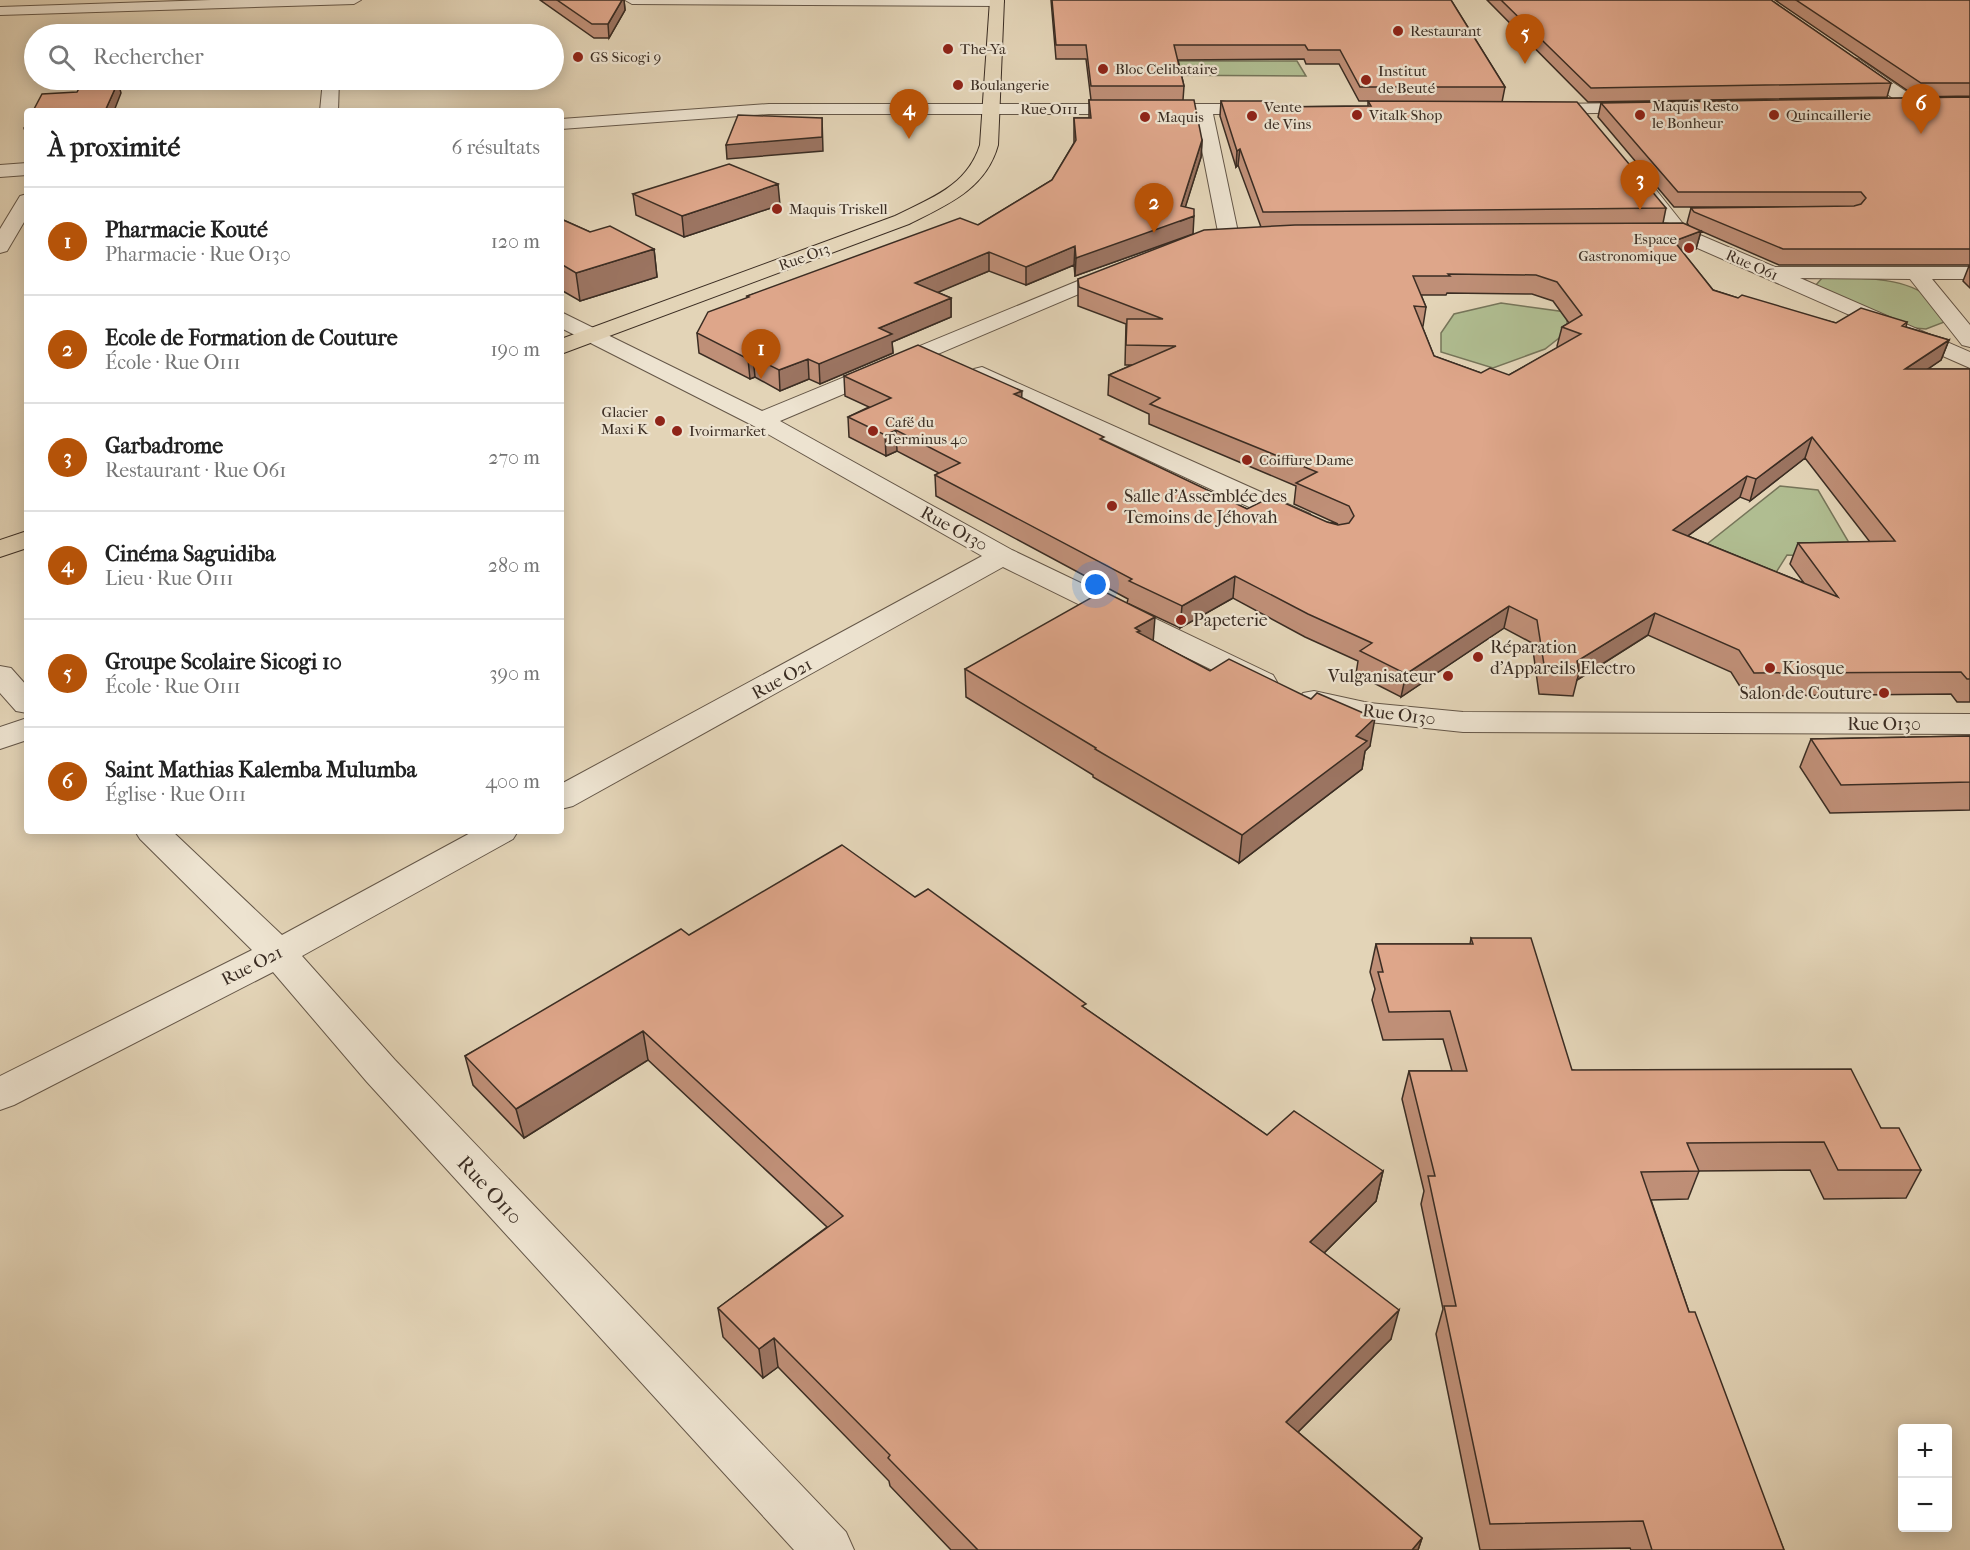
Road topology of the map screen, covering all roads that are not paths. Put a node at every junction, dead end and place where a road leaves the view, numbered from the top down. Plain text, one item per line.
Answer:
1 (38, 0) edge
2 (354, 0) edge
3 (632, 0) edge
4 (291, 1) edge
5 (997, 1) edge
6 (25, 10) junction
7 (0, 11) edge
8 (1839, 53) edge
9 (330, 90) edge
10 (1936, 104) edge
11 (1890, 105) edge
12 (1914, 105) junction
13 (329, 108) edge
14 (1656, 108) edge
15 (990, 109) junction
16 (1203, 109) junction
17 (1286, 109) edge
18 (1521, 109) edge
19 (1580, 109) junction
20 (564, 123) edge
21 (1595, 127) edge
22 (1624, 163) edge
23 (24, 169) edge
24 (0, 171) edge
25 (24, 205) edge
26 (1228, 237) edge
27 (0, 247) edge
28 (1135, 263) edge
29 (1768, 272) junction
30 (1916, 273) junction
31 (1970, 273) edge
32 (564, 321) edge
33 (594, 336) junction
34 (1970, 340) edge
35 (564, 346) edge
36 (929, 350) junction
37 (1970, 362) edge
38 (761, 420) junction
39 (1324, 531) edge
40 (24, 540) edge
41 (0, 549) edge
42 (1002, 556) junction
43 (0, 675) edge
44 (24, 701) edge
45 (1970, 724) edge
46 (24, 729) edge
47 (0, 739) edge
48 (564, 796) edge
49 (155, 834) edge
50 (496, 834) edge
51 (278, 953) junction
52 (0, 1094) edge
53 (828, 1550) edge

1 - 6 street
2 - 4 street
3 - 5 street
4 - 6 street
5 - 15 main road, Rue O13
6 - 7 street
8 - 12 street
9 - 13 street
10 - 12 street
11 - 12 street
14 - 19 street
15 - 16 street, Rue O111
15 - 20 street, Rue O111
15 - 33 main road, Rue O13
16 - 17 street, Rue O111
16 - 26 street
18 - 19 street
19 - 21 street
22 - 29 street, Rue O61
23 - 24 street
25 - 27 street
28 - 36 street
29 - 30 street
29 - 37 street, Rue O61
30 - 31 street
30 - 34 street
32 - 33 street, Rue O130
33 - 35 main road, Rue O13
33 - 38 street, Rue O130
36 - 38 street
36 - 39 street
38 - 42 street, Rue O130
40 - 41 main road
42 - 45 street, Rue O130
42 - 48 street, Rue O21
43 - 44 street
46 - 47 street
49 - 51 street, Rue O110
50 - 51 street, Rue O21
51 - 52 street, Rue O21
51 - 53 street, Rue O110

